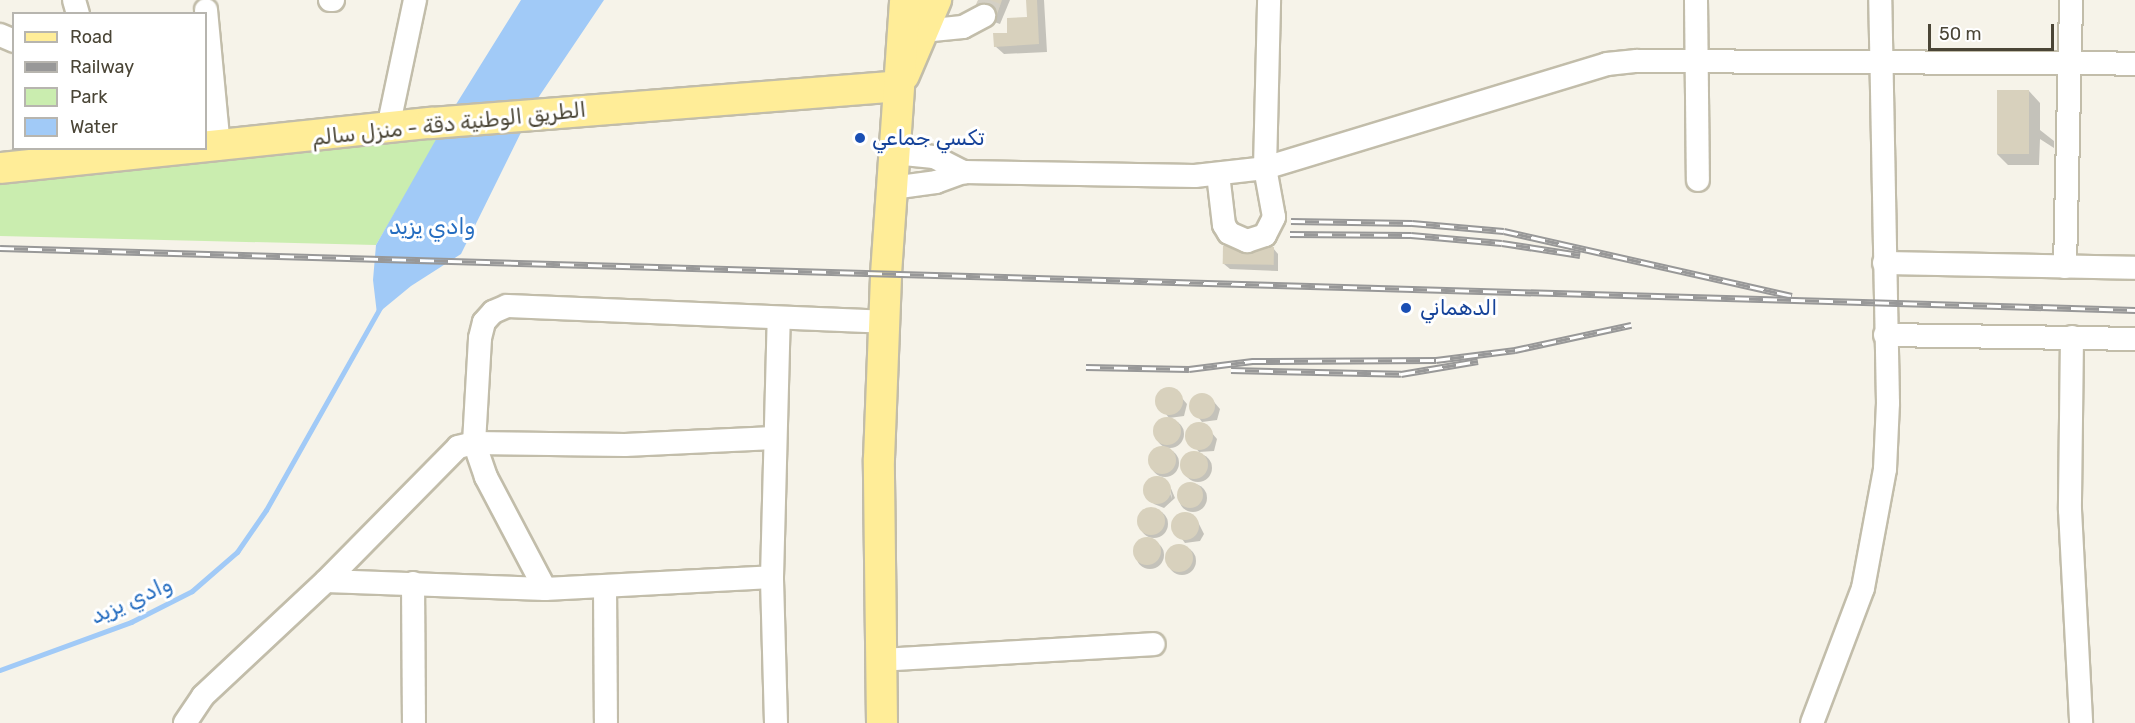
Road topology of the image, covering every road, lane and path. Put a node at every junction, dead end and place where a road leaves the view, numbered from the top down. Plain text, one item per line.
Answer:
1 (415, 0) edge
2 (905, 0) edge
3 (936, 0) edge
4 (1269, 0) edge
5 (1696, 0) edge
6 (1880, 0) edge
7 (2071, 0) edge
8 (984, 16) dead end
9 (914, 31) junction
10 (1697, 60) junction
11 (1883, 60) junction
12 (2070, 63) junction
13 (207, 64) edge
14 (2135, 64) edge
15 (898, 86) junction
16 (388, 128) junction
17 (207, 148) edge
18 (219, 148) junction
19 (166, 150) edge
20 (112, 152) edge
21 (894, 153) junction
22 (0, 168) edge
23 (1265, 168) junction
24 (964, 172) junction
25 (1218, 174) junction
26 (1698, 180) dead end
27 (892, 188) junction
28 (1884, 263) junction
29 (2065, 267) junction
30 (2135, 268) edge
31 (778, 318) junction
32 (885, 322) junction
33 (1885, 336) junction
34 (2072, 338) junction
35 (2135, 339) edge
36 (774, 438) junction
37 (474, 443) junction
38 (772, 577) junction
39 (326, 581) junction
40 (413, 583) junction
41 (605, 587) junction
42 (545, 589) junction
43 (1154, 644) dead end
44 (880, 660) junction
45 (185, 723) edge
46 (414, 723) edge
47 (606, 723) edge
48 (776, 723) edge
49 (882, 723) edge
50 (1812, 723) edge
51 (2081, 723) edge

1 - 16 street
2 - 9 main road
3 - 9 main road
4 - 23 street
5 - 10 street
6 - 11 street
7 - 12 street
8 - 9 street
9 - 15 main road
10 - 11 street
10 - 23 street
10 - 26 street
11 - 12 street
11 - 28 street
12 - 14 street
12 - 29 street
13 - 18 street
15 - 16 main road, الطريق الوطنية دقة - منزل سالم
15 - 21 main road
16 - 18 main road, الطريق الوطنية دقة - منزل سالم
17 - 18 main road, الطريق الوطنية دقة - منزل سالم
19 - 20 main road, الطريق الوطنية دقة - منزل سالم
20 - 22 main road, الطريق الوطنية دقة - منزل سالم
21 - 24 street
21 - 27 main road
23 - 25 street
23 - 25 street
24 - 25 street
24 - 27 street
27 - 32 main road
28 - 29 street
28 - 33 street
29 - 30 street
31 - 32 street
31 - 36 street
31 - 37 street
32 - 44 main road
33 - 34 street
33 - 50 street
34 - 35 street
34 - 51 street
36 - 37 street
36 - 38 street
37 - 39 street
37 - 42 street
38 - 41 street
38 - 48 street
39 - 40 street
39 - 45 street
40 - 42 street
40 - 46 street
41 - 42 street
41 - 47 street
43 - 44 street
44 - 49 main road

